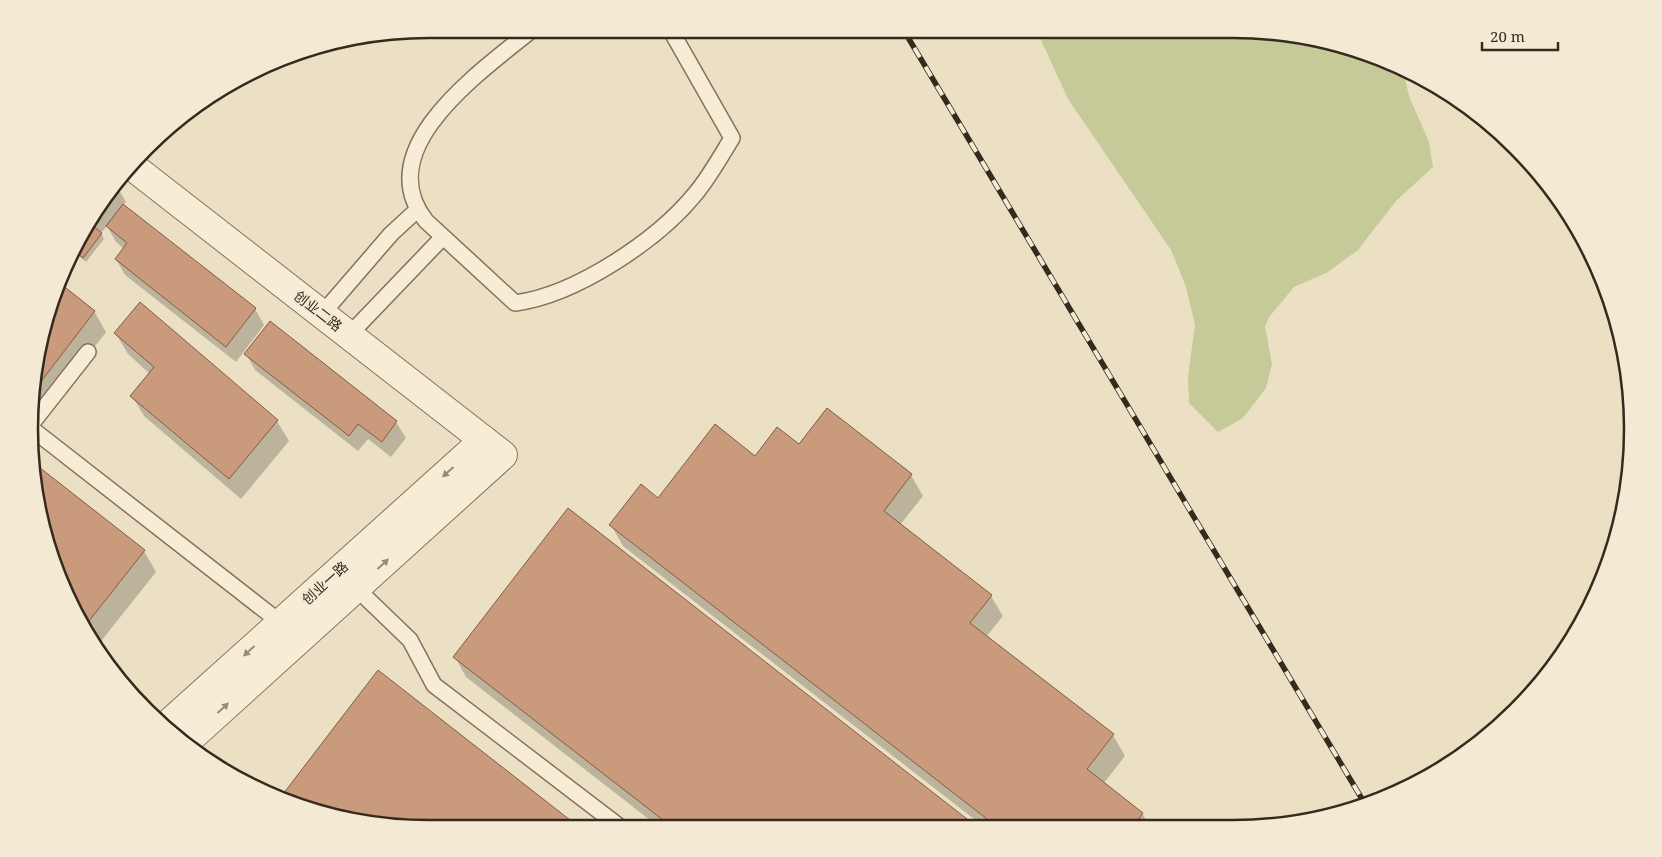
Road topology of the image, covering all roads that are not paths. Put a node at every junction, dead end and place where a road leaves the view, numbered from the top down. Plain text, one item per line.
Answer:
1 (522, 38) edge
2 (675, 38) edge
3 (136, 170) edge
4 (417, 210) junction
5 (443, 237) junction
6 (322, 314) junction
7 (349, 335) junction
8 (88, 352) dead end
9 (38, 416) edge
10 (38, 434) edge
11 (494, 447) junction
12 (356, 588) junction
13 (281, 623) junction
14 (171, 722) edge
15 (190, 739) edge
16 (611, 820) edge

1 - 4 lane
2 - 5 lane
3 - 6 street, 创业二路
4 - 5 lane
4 - 6 lane
5 - 7 lane
6 - 7 street, 创业二路
7 - 11 street, 创业二路
8 - 9 lane
10 - 13 lane
12 -> 11 street, 创业一路
11 -> 13 street, 创业一路
15 -> 12 street, 创业一路
12 - 16 lane
13 -> 14 street, 创业一路

